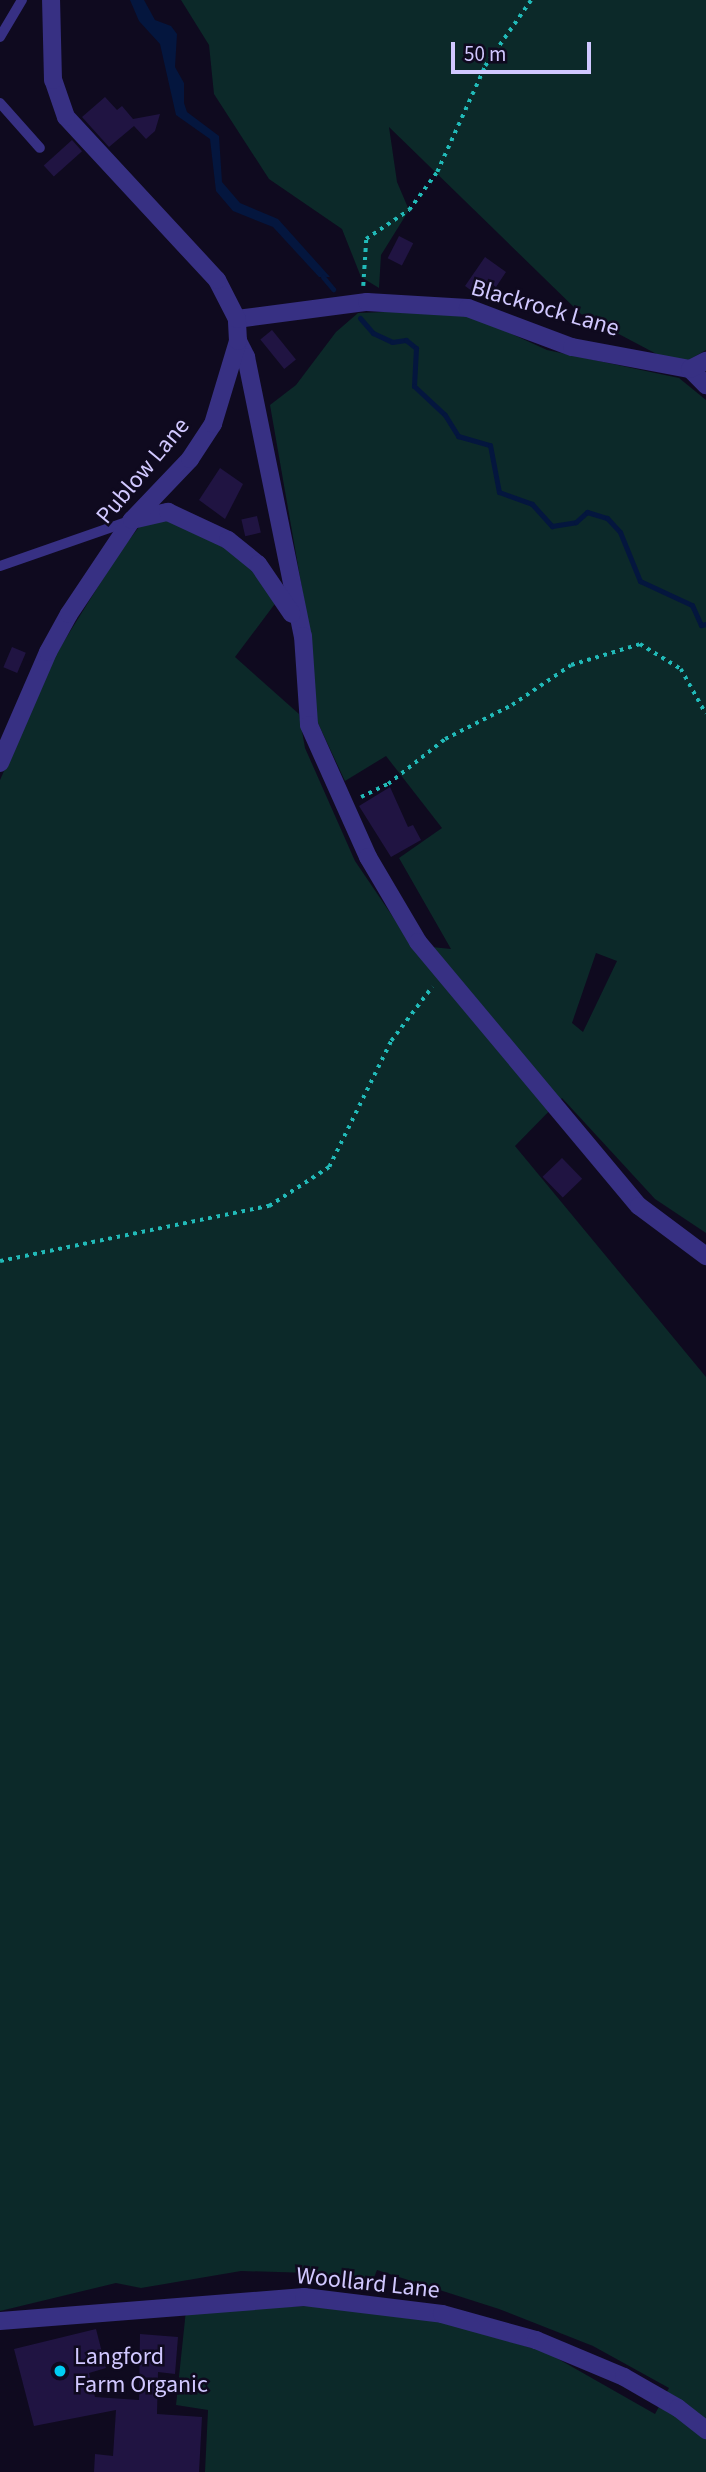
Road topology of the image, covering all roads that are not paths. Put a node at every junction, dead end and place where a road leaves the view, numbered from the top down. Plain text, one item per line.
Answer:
1 (22, 0) edge
2 (51, 0) edge
3 (0, 37) edge
4 (0, 103) edge
5 (40, 148) dead end
6 (237, 319) junction
7 (238, 341) junction
8 (698, 365) edge
9 (706, 385) edge
10 (132, 520) junction
11 (0, 566) edge
12 (303, 636) junction
13 (0, 763) edge
14 (706, 1256) edge
15 (0, 2320) edge
16 (706, 2430) edge

1 - 3 lane
2 - 6 street, Publow Lane
4 - 5 lane
6 - 7 street, Publow Lane
6 - 8 street, Blackrock Lane
7 - 10 street, Publow Lane
7 - 12 street
8 - 9 street, Blackrock Lane
10 - 11 lane
10 - 12 street
10 - 13 street, Publow Lane
12 - 14 street
15 - 16 street, Woollard Lane

